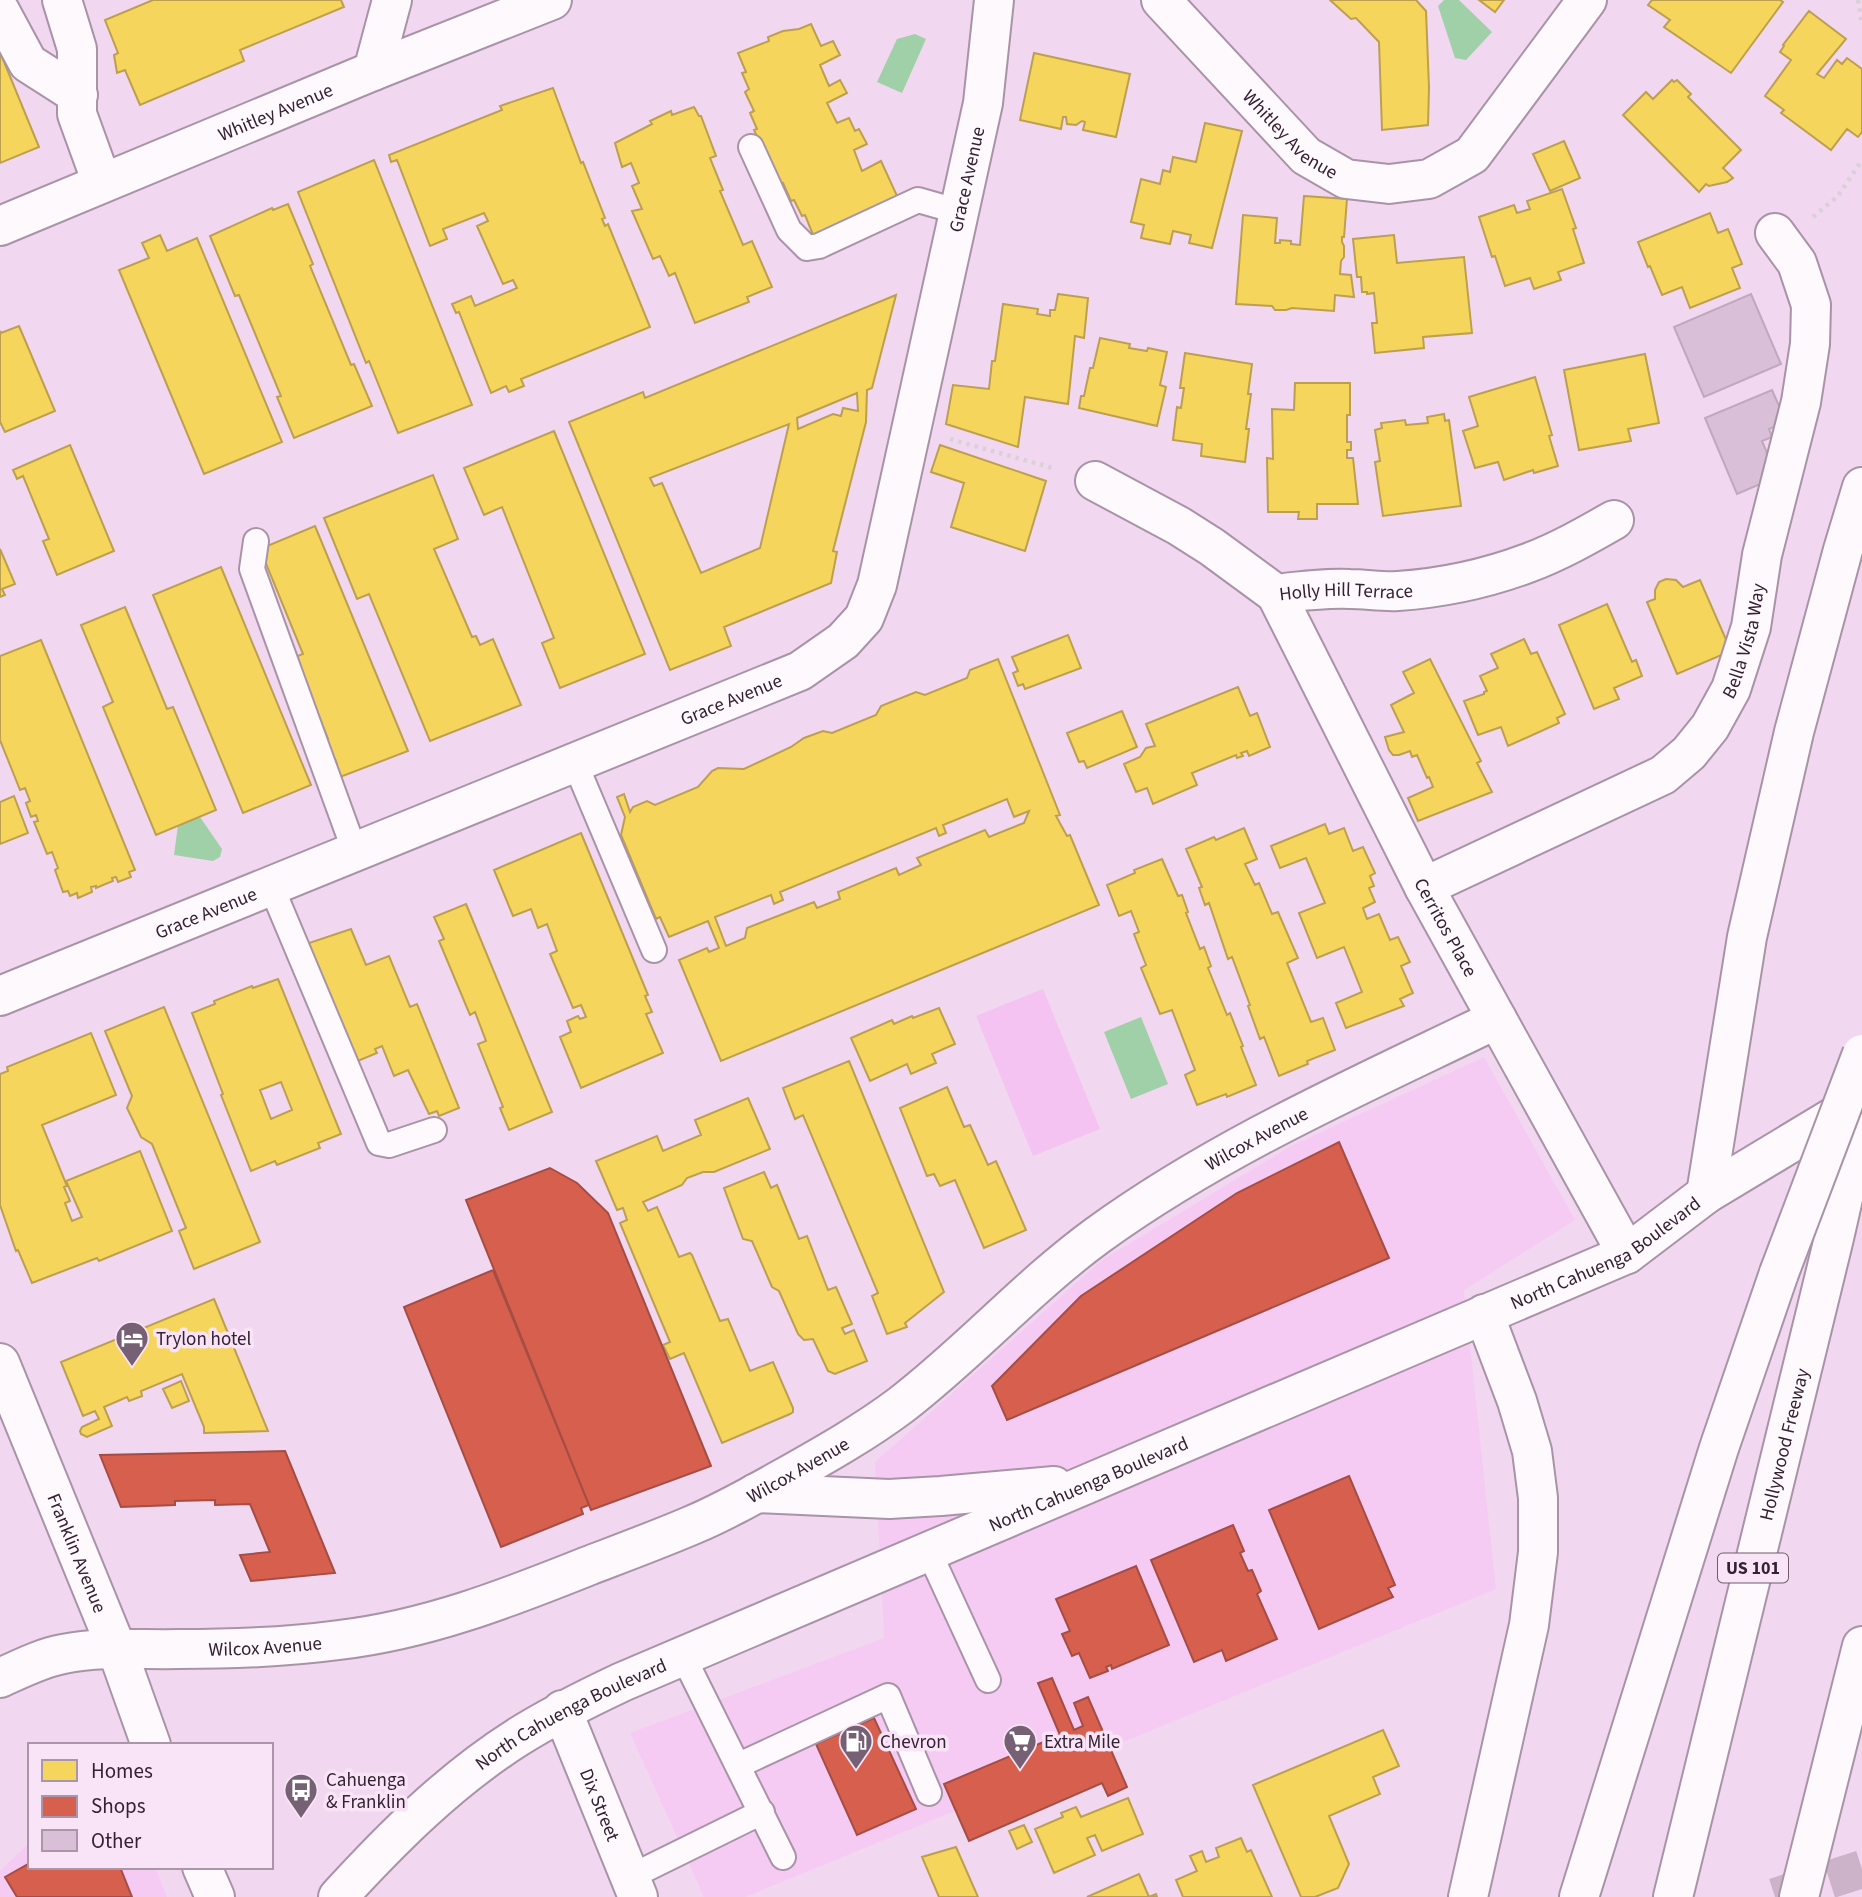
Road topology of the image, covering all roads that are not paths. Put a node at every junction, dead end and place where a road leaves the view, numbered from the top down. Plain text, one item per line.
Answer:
1 (62, 0) edge
2 (392, 0) edge
3 (552, 0) edge
4 (994, 0) edge
5 (1161, 0) edge
6 (1587, 0) edge
7 (0, 11) edge
8 (373, 71) junction
9 (78, 95) junction
10 (751, 147) dead end
11 (103, 183) junction
12 (960, 212) junction
13 (0, 226) edge
14 (1791, 227) road end
15 (1095, 481) dead end
16 (1862, 487) edge
17 (1614, 520) dead end
18 (257, 541) dead end
19 (1276, 594) junction
20 (575, 763) junction
21 (355, 852) junction
22 (271, 886) junction
23 (1424, 887) junction
24 (654, 950) dead end
25 (0, 996) edge
26 (1497, 1020) junction
27 (1862, 1054) edge
28 (1862, 1100) edge
29 (1862, 1115) edge
30 (434, 1130) dead end
31 (1706, 1194) junction
32 (1628, 1254) junction
33 (1484, 1314) junction
34 (0, 1363) edge
35 (1095, 1481) junction
36 (756, 1493) junction
37 (929, 1552) junction
38 (1862, 1646) edge
39 (116, 1647) junction
40 (683, 1656) junction
41 (0, 1678) edge
42 (988, 1680) dead end
43 (562, 1710) junction
44 (149, 1743) edge
45 (739, 1765) junction
46 (929, 1793) dead end
47 (762, 1812) junction
48 (783, 1857) dead end
49 (203, 1869) edge
50 (634, 1887) edge
51 (215, 1897) edge
52 (338, 1897) edge
53 (1468, 1897) edge
54 (1579, 1897) edge
55 (1673, 1897) edge
56 (1799, 1897) edge

1 - 9 main road
2 - 8 main road
3 - 8 main road, Whitley Avenue
4 - 12 main road, Grace Avenue
5 - 6 main road, Whitley Avenue
7 - 9 main road
8 - 11 main road, Whitley Avenue
9 - 11 main road
10 - 12 lane
11 - 13 main road, Whitley Avenue
12 - 20 main road, Grace Avenue
14 - 23 main road, Bella Vista Way
15 - 19 main road, Holly Hill Terrace
16 - 31 main road
17 - 19 main road, Holly Hill Terrace
18 - 21 lane
19 - 23 main road, Cerritos Place
20 - 21 main road, Grace Avenue
20 - 24 lane
21 - 22 main road, Grace Avenue
22 - 25 main road, Grace Avenue
22 - 30 lane
23 - 26 main road, Cerritos Place
26 - 32 main road, Cerritos Place
26 - 36 main road, Wilcox Avenue
27 - 54 main road, bridge
28 - 31 main road, North Cahuenga Boulevard
29 - 55 main road, Hollywood Freeway / US 101
31 - 32 main road, North Cahuenga Boulevard
32 - 33 main road, North Cahuenga Boulevard
33 - 35 main road, North Cahuenga Boulevard
33 - 53 main road
34 - 39 main road, Franklin Avenue
35 - 36 main road
35 - 37 main road, North Cahuenga Boulevard
36 - 39 main road, Wilcox Avenue
37 - 40 main road, North Cahuenga Boulevard
37 - 42 lane
38 - 56 main road
39 - 41 main road, Wilcox Avenue
39 - 44 main road, Franklin Avenue
40 - 43 main road, North Cahuenga Boulevard
40 - 45 lane
43 - 50 main road, Dix Street
43 - 52 main road, North Cahuenga Boulevard
45 - 46 lane
45 - 47 lane
47 - 48 lane
47 - 50 lane
49 - 51 main road

